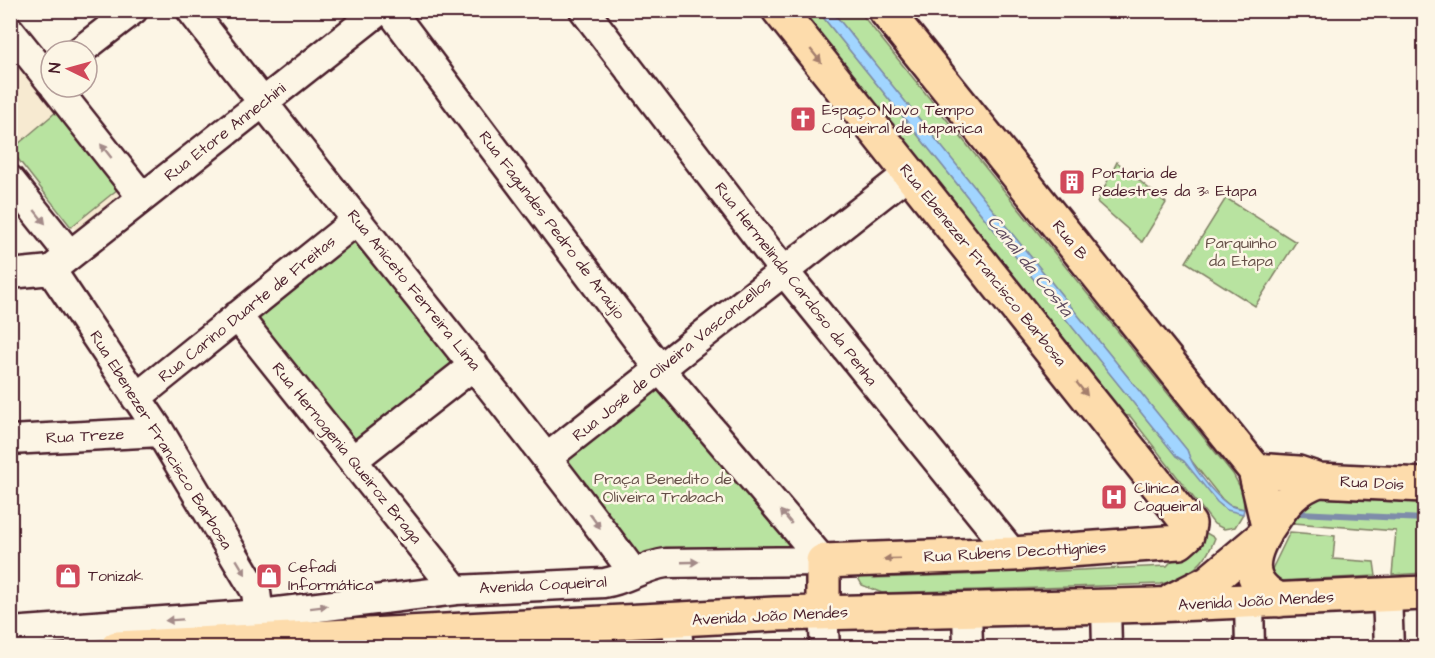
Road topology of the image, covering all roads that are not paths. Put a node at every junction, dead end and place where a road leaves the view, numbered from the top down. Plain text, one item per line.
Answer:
1 (133, 10) edge
2 (191, 10) edge
3 (380, 10) edge
4 (390, 10) edge
5 (584, 10) edge
6 (779, 10) edge
7 (885, 10) edge
8 (10, 31) edge
9 (96, 39) edge
10 (39, 65) edge
11 (66, 99) edge
12 (261, 102) junction
13 (909, 173) junction
14 (10, 180) edge
15 (142, 197) junction
16 (357, 220) junction
17 (61, 262) junction
18 (783, 270) junction
19 (10, 274) edge
20 (237, 316) junction
21 (474, 365) junction
22 (660, 368) junction
23 (136, 398) junction
24 (160, 432) junction
25 (10, 440) edge
26 (548, 457) junction
27 (353, 460) junction
28 (1255, 470) junction
29 (1319, 480) junction
30 (1425, 485) edge
31 (1186, 519) joint
32 (1264, 533) junction
33 (1013, 555) junction
34 (823, 561) junction
35 (633, 572) junction
36 (456, 590) junction
37 (1425, 593) edge
38 (1387, 595) junction
39 (1265, 601) junction
40 (1154, 605) junction
41 (1106, 606) junction
42 (967, 610) junction
43 (823, 612) junction
44 (10, 632) edge
45 (262, 633) edge
46 (678, 634) edge
47 (542, 638) edge
48 (404, 640) edge
49 (125, 647) edge
50 (117, 648) edge
51 (825, 648) edge
52 (968, 648) edge
53 (1107, 648) edge
54 (1250, 648) edge
55 (1389, 648) edge

1 - 9 street
2 - 12 street, Rua Aniceto Ferreira Lima
3 - 12 street, Rua Etore Annechini
4 - 22 street, Rua Fagundes Pedro de Araújo
5 - 18 street, Rua Hermelinda Cardoso da Penha
6 -> 13 main road, Rua Ebenezer Francisco Barbosa
7 - 28 main road, Rua B
8 - 10 street
15 -> 11 street
12 - 15 street, Rua Etore Annechini
12 - 16 street, Rua Aniceto Ferreira Lima
13 - 18 street, Rua José de Oliveira Vasconcellos
13 -> 31 main road, Rua Ebenezer Francisco Barbosa
14 -> 17 street, Rua Ebenezer Francisco Barbosa
15 - 17 street, Rua Etore Annechini
16 - 20 street, Rua Carino Duarte de Freitas
16 - 21 street, Rua Aniceto Ferreira Lima
17 - 19 street
17 - 23 street, Rua Ebenezer Francisco Barbosa
18 - 22 street, Rua José de Oliveira Vasconcellos
18 - 33 street, Rua Hermelinda Cardoso da Penha
20 - 23 street, Rua Carino Duarte de Freitas
20 - 27 street, Rua Hernogenia Queiroz Braga
21 - 26 street, Rua Aniceto Ferreira Lima
21 - 27 street
22 - 26 street, Rua José de Oliveira Vasconcellos
34 -> 22 street, Rua Fagundes Pedro de Araújo
23 - 24 street, Rua Ebenezer Francisco Barbosa
24 - 25 street, Rua Treze
24 -> 45 street, Rua Ebenezer Francisco Barbosa
26 -> 35 street, Rua Aniceto Ferreira Lima
27 - 36 street, Rua Hernogenia Queiroz Braga
28 - 29 main road, Rua Dois
28 - 32 main road
29 - 30 main road, Rua Dois
29 - 32 main road
31 - 33 main road, Rua Rubens Decottignies
32 - 39 main road
32 - 40 main road
33 -> 34 main road, Rua Rubens Decottignies
35 -> 34 street, Avenida Coqueiral
34 - 43 main road
35 - 36 street, Avenida Coqueiral
45 -> 36 street, Avenida Coqueiral
37 - 38 main road, Avenida João Mendes
38 - 39 main road, Avenida João Mendes
38 - 55 street
39 - 40 main road, Avenida João Mendes
39 - 54 street
40 - 41 main road, Avenida João Mendes
41 - 42 main road, Avenida João Mendes
41 - 53 street
42 - 43 main road, Avenida João Mendes
42 - 52 street
43 - 46 main road, Avenida João Mendes
43 - 51 street
45 -> 44 street, Avenida João Mendes
45 - 48 main road, Avenida João Mendes
45 - 49 main road, Avenida João Mendes
46 - 47 main road, Avenida João Mendes
47 - 48 main road, Avenida João Mendes
49 - 50 main road, Avenida João Mendes

